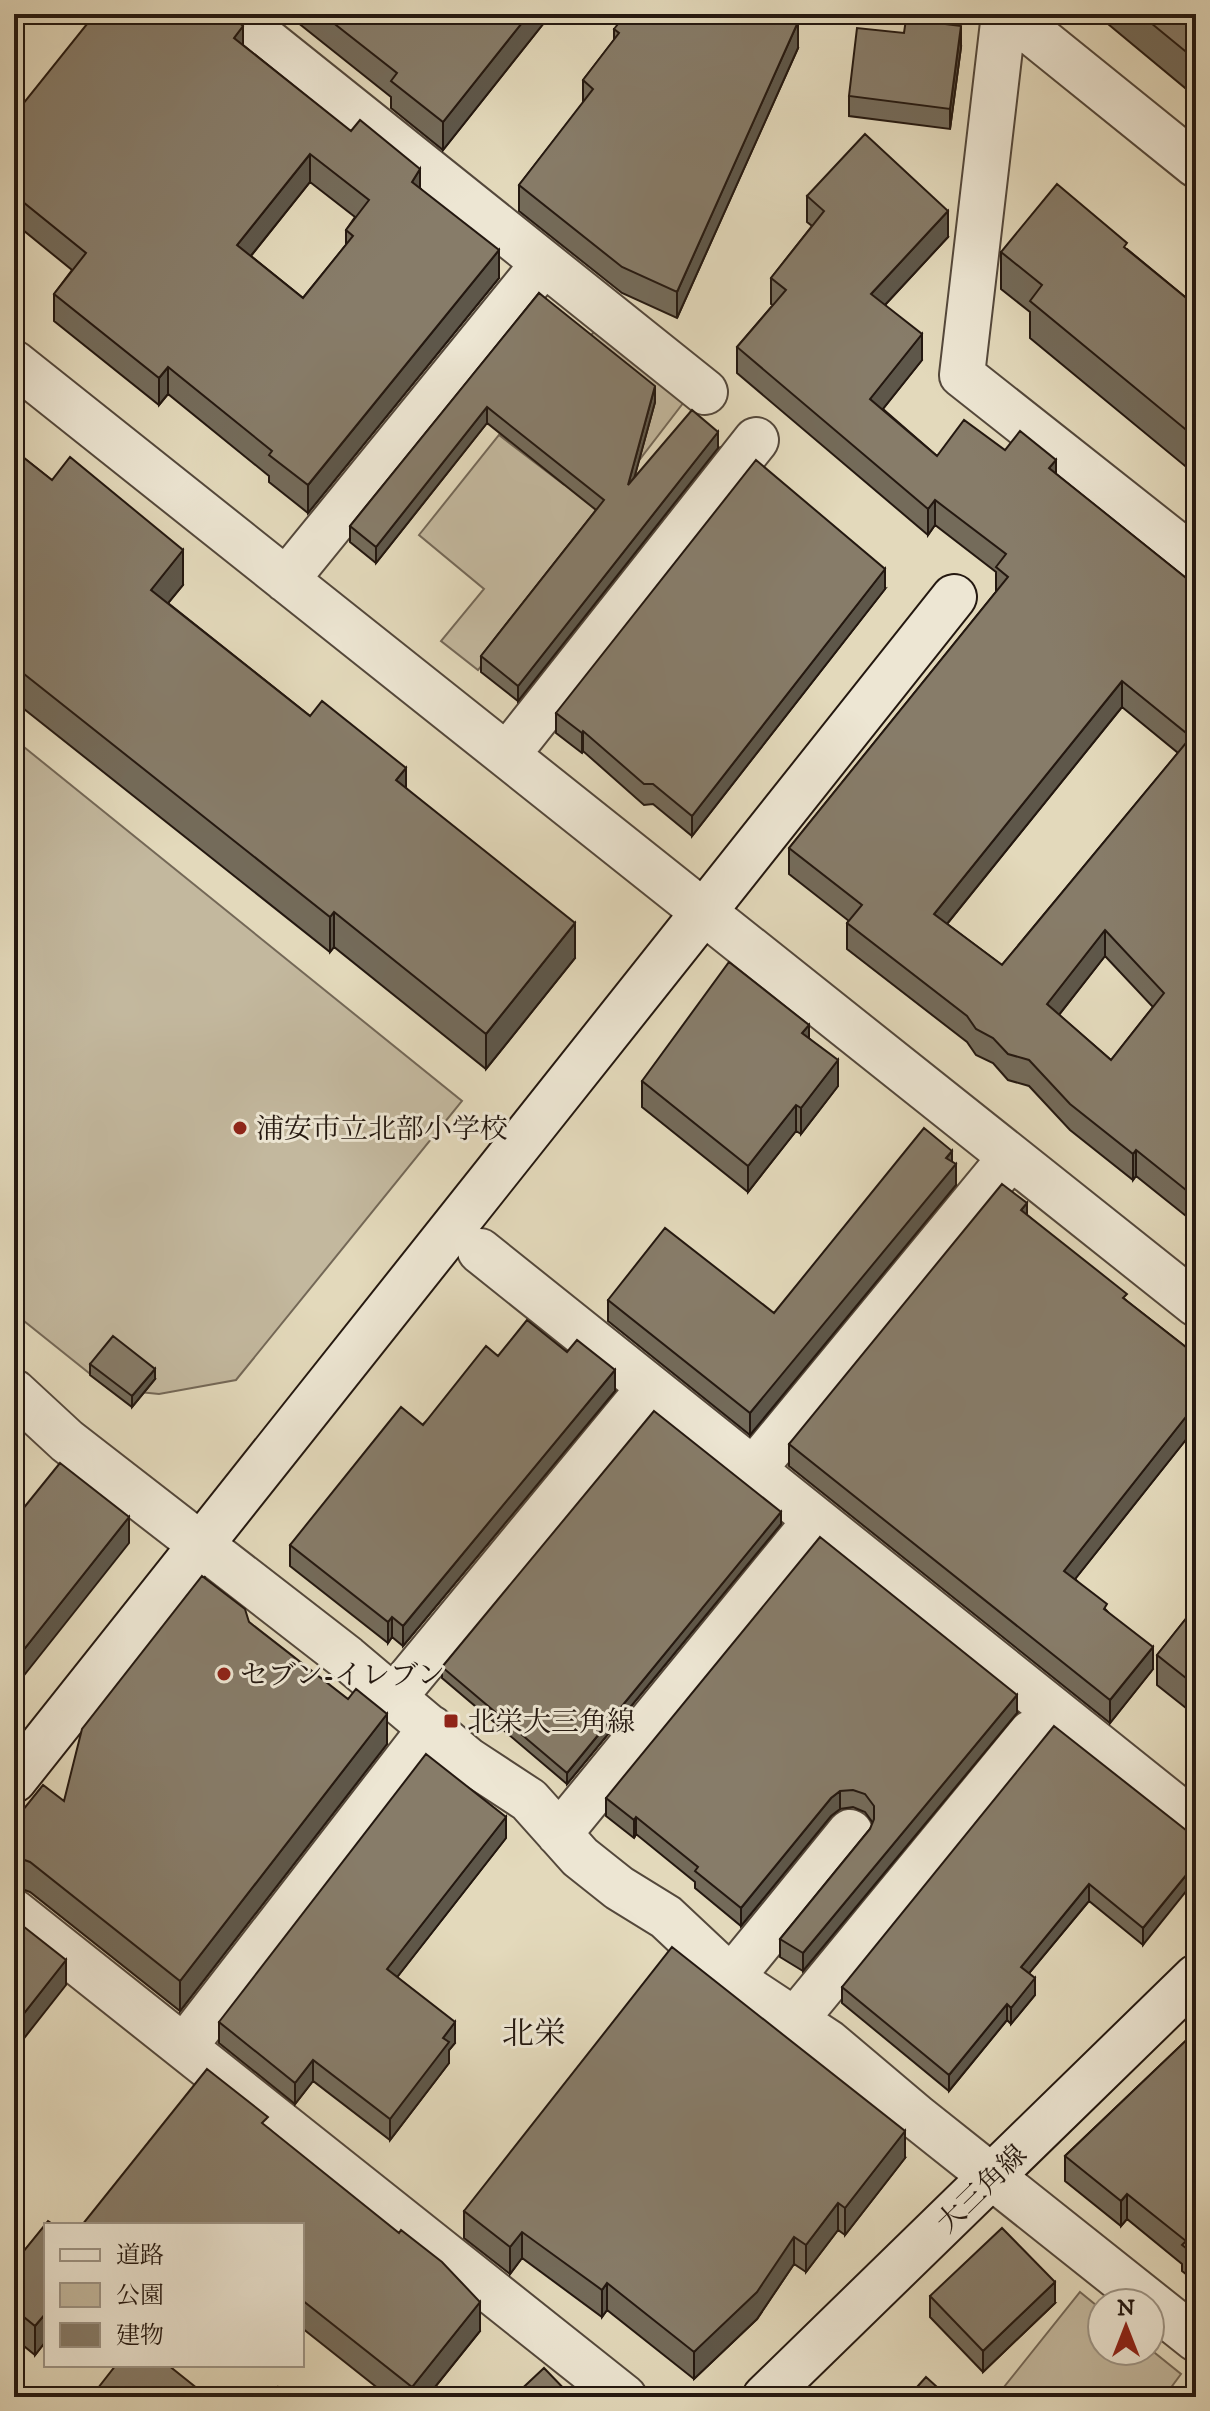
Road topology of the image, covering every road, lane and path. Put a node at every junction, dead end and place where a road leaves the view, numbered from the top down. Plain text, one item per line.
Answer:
1 (233, 14) edge
2 (1006, 14) edge
3 (1196, 165) edge
4 (544, 263) junction
5 (14, 363) edge
6 (705, 392) dead end
7 (756, 440) dead end
8 (1196, 560) edge
9 (286, 580) junction
10 (954, 597) dead end
11 (507, 755) junction
12 (704, 912) junction
13 (1011, 1157) junction
14 (480, 1251) dead end
15 (1196, 1304) edge
16 (650, 1387) junction
17 (14, 1392) edge
18 (753, 1470) junction
19 (816, 1520) junction
20 (200, 1546) junction
21 (395, 1696) junction
22 (431, 1728) junction
23 (1031, 1733) dead end
24 (14, 1780) edge
25 (1196, 1824) edge
26 (850, 1832) dead end
27 (559, 1834) junction
28 (14, 1912) edge
29 (1196, 1977) edge
30 (731, 1978) junction
31 (795, 2020) junction
32 (184, 2047) junction
33 (992, 2177) junction
34 (1196, 2339) edge
35 (624, 2397) edge
36 (765, 2397) edge

1 - 4 street
2 - 3 street
2 - 8 street
4 - 6 street
4 - 9 street
5 - 9 street
7 - 11 street
9 - 11 street
10 - 12 street
11 - 12 street
12 - 13 street
12 - 20 street
13 - 15 street
13 - 18 street
14 - 16 street
16 - 18 street
16 - 21 street
17 - 20 street
18 - 19 street
19 - 25 street
19 - 27 street
20 - 21 street
20 - 24 street
21 - 22 street
22 - 27 street
22 - 32 street
23 - 31 street
26 - 30 street
27 - 30 street
28 - 32 street
29 - 33 street, 大三角線
30 - 31 street
31 - 33 street
32 - 35 street
33 - 34 street
33 - 36 street, 大三角線

